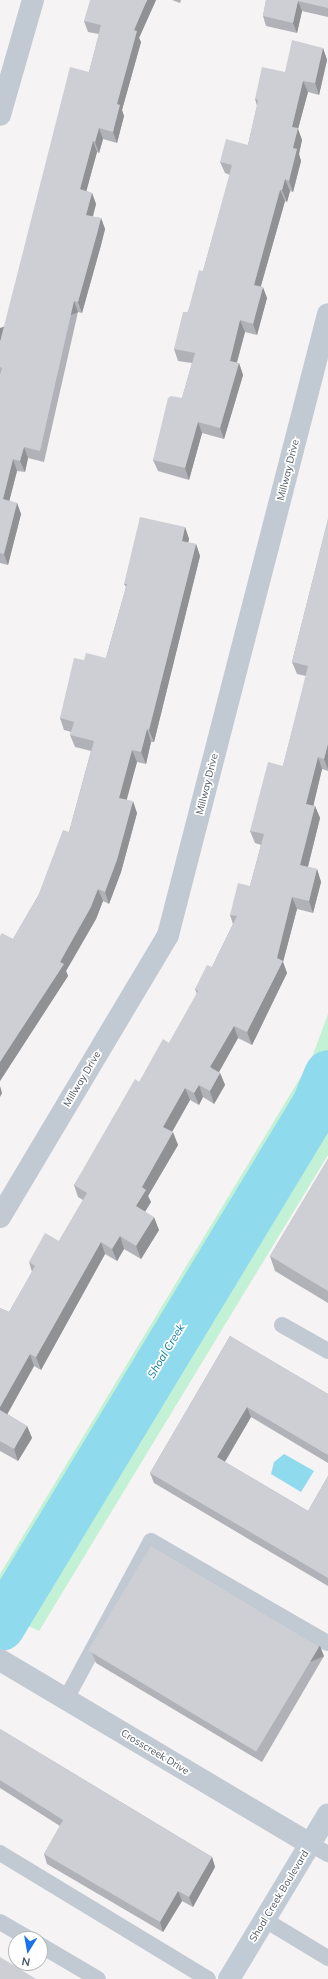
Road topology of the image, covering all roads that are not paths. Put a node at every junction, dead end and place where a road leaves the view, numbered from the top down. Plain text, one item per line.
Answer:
1 (33, 0) edge
2 (3, 90) edge
3 (0, 115) edge
4 (328, 314) edge
5 (0, 1217) edge
6 (282, 1325) dead end
7 (328, 1351) edge
8 (328, 1643) edge
9 (8, 1665) edge
10 (66, 1699) junction
11 (328, 1814) edge
12 (319, 1849) edge
13 (0, 1854) edge
14 (265, 1920) junction
15 (0, 1922) edge
16 (16, 1931) edge
17 (48, 1950) edge
18 (328, 1958) edge
19 (98, 1979) edge
20 (208, 1979) edge
21 (229, 1979) edge

1 - 2 street
2 - 3 street
4 - 5 street, Millway Drive
6 - 7 lane
8 - 10 lane
9 - 10 street, Crosscreek Drive
10 - 12 street, Crosscreek Drive
11 - 12 street, Shoal Creek Boulevard
12 - 14 street, Shoal Creek Boulevard
13 - 20 lane
14 - 18 lane
14 - 21 street, Shoal Creek Boulevard
15 - 16 lane
17 - 19 lane

